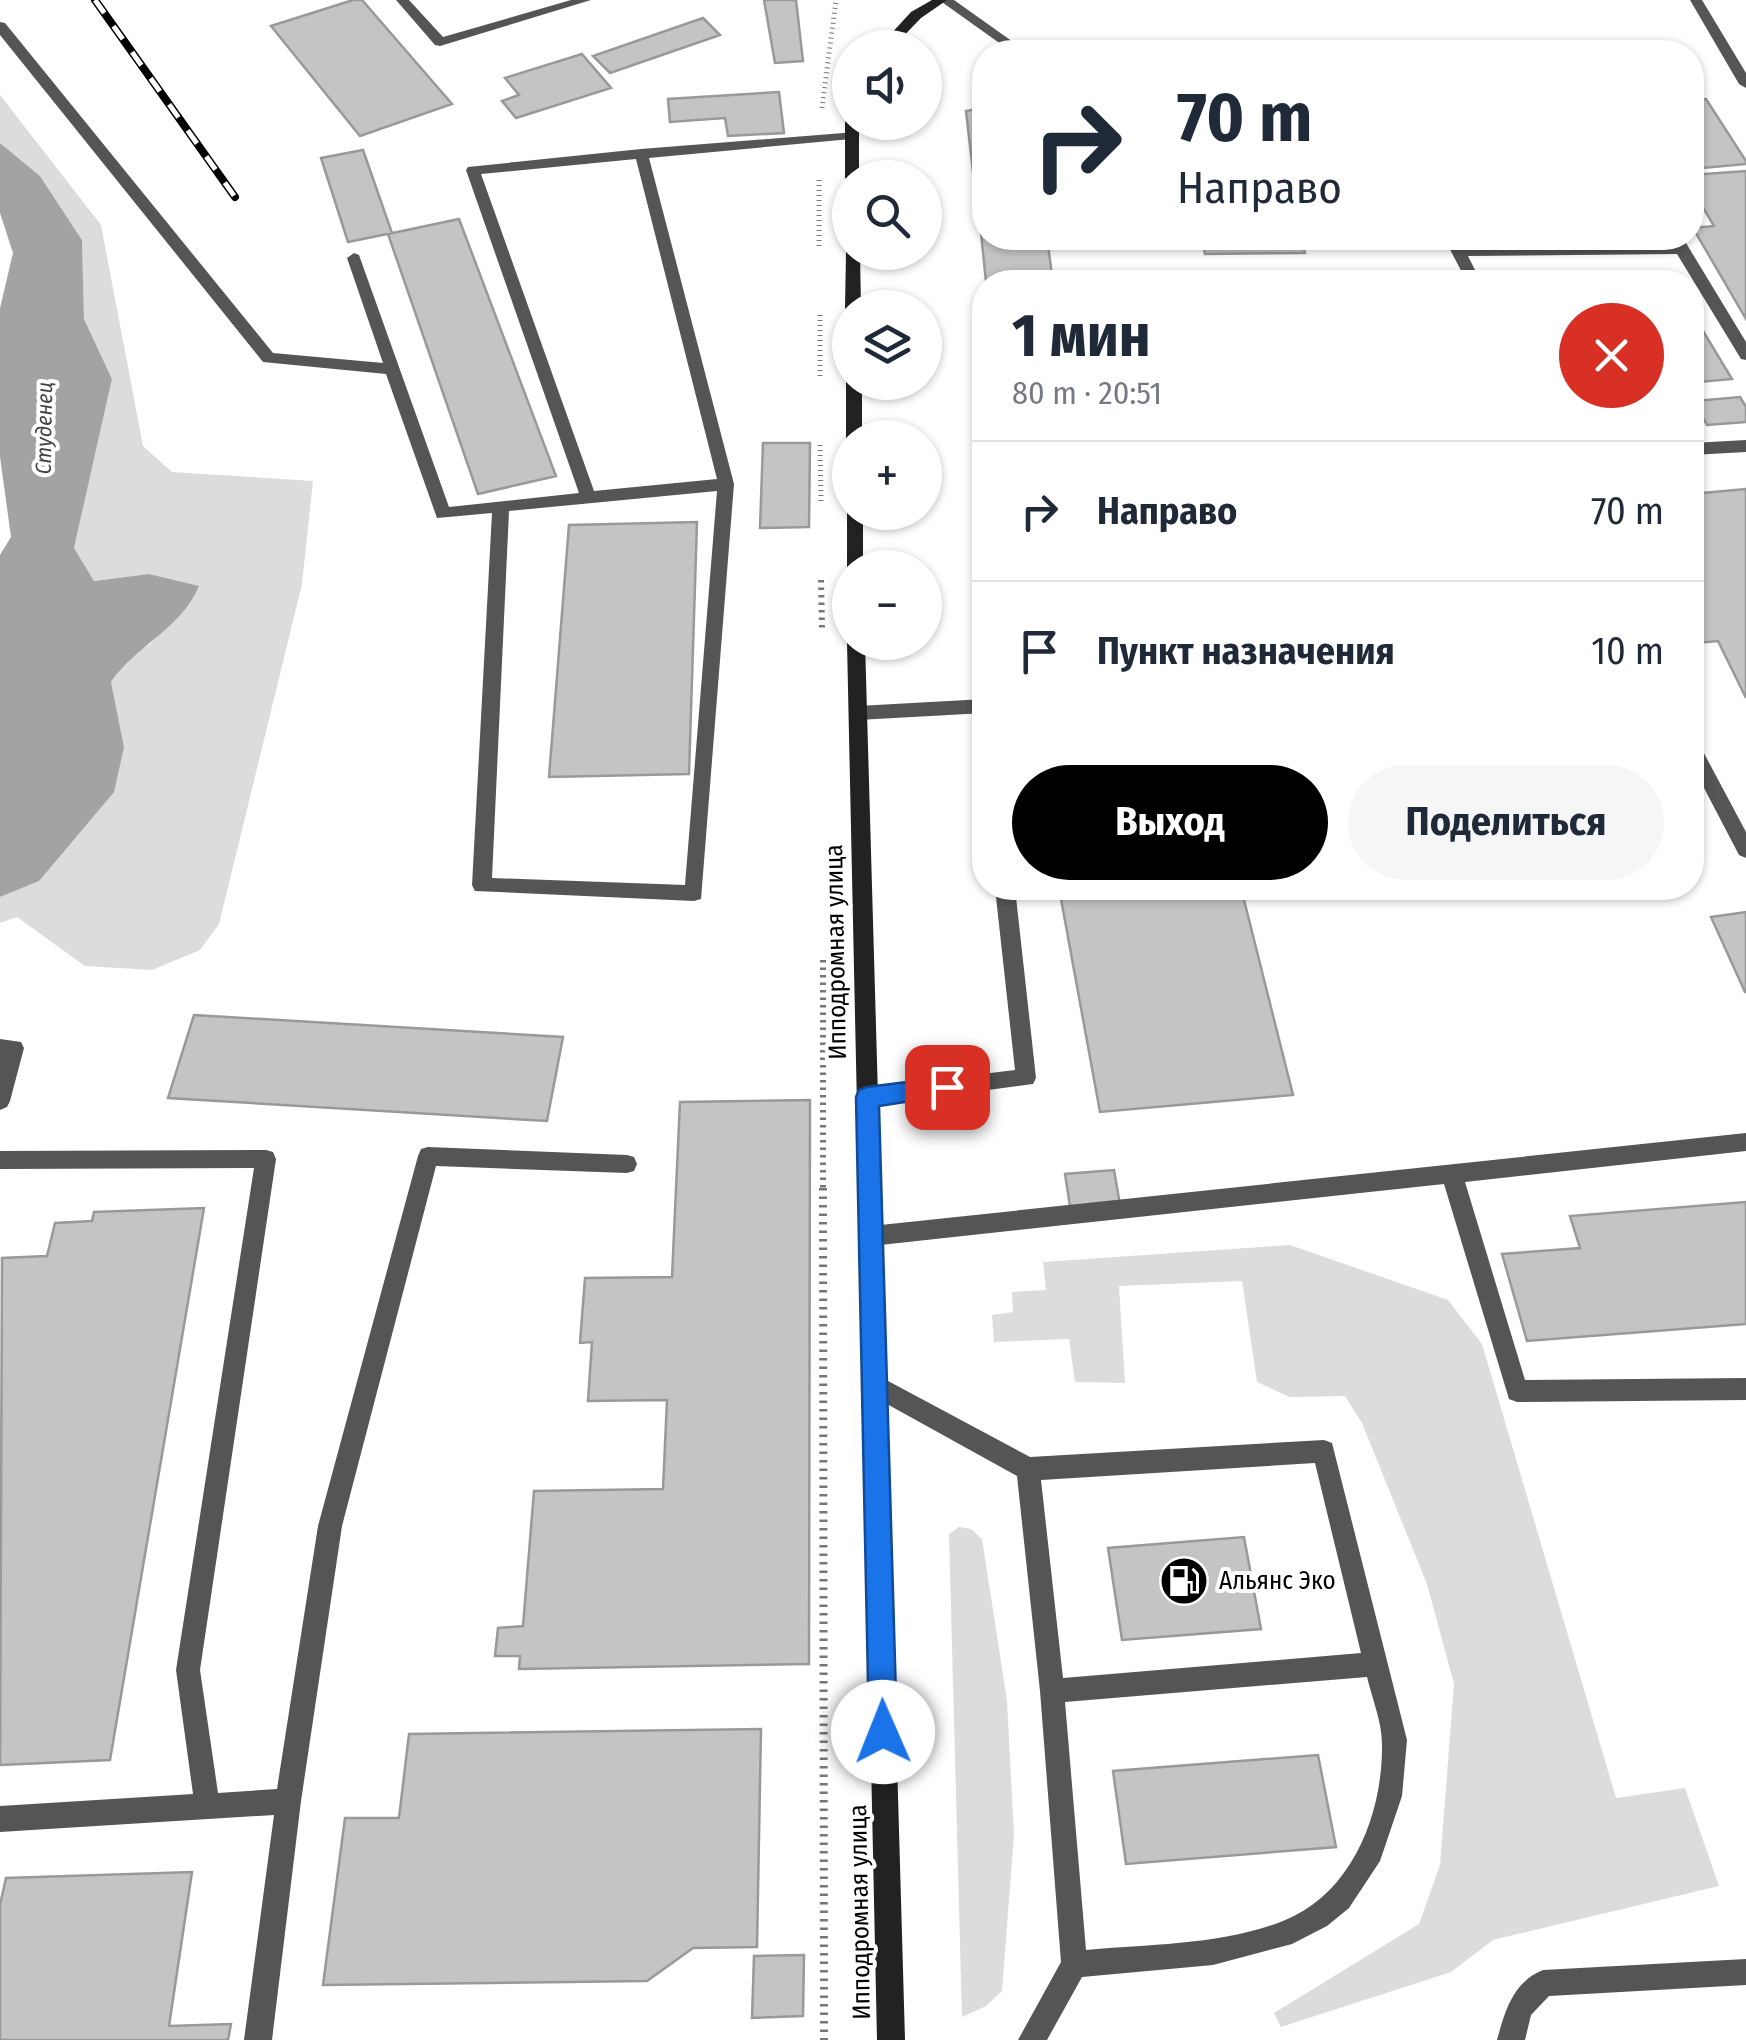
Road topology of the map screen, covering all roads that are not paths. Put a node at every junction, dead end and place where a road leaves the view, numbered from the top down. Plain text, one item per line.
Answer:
1 (402, 0) edge
2 (585, 0) edge
3 (943, 0) edge
4 (1696, 0) edge
5 (0, 26) edge
6 (902, 30) edge
7 (1002, 40) edge
8 (1746, 84) edge
9 (832, 134) edge
10 (640, 154) junction
11 (354, 258) dead end
12 (1704, 285) edge
13 (1746, 355) edge
14 (393, 368) junction
15 (1746, 446) edge
16 (1704, 448) edge
17 (726, 484) junction
18 (588, 496) junction
19 (501, 506) junction
20 (857, 660) edge
21 (972, 707) edge
22 (858, 713) junction
23 (1704, 769) edge
24 (1746, 850) edge
25 (1007, 900) edge
26 (0, 1048) edge
27 (867, 1097) junction
28 (0, 1101) edge
29 (1746, 1142) edge
30 (0, 1160) edge
31 (627, 1164) dead end
32 (1452, 1175) junction
33 (871, 1236) junction
34 (874, 1385) junction
35 (1746, 1388) edge
36 (1028, 1469) junction
37 (1376, 1664) junction
38 (1052, 1691) junction
39 (288, 1801) junction
40 (207, 1804) junction
41 (0, 1819) edge
42 (1074, 1964) junction
43 (1746, 1972) edge
44 (258, 2040) edge
45 (890, 2040) edge
46 (1032, 2040) edge
47 (1512, 2040) edge

1 - 2 lane
3 - 6 main road
3 - 7 lane
4 - 8 lane
5 - 14 lane
9 - 10 lane
10 - 17 lane
10 - 18 lane
11 - 14 lane
12 - 13 lane
14 - 19 lane
15 - 16 lane
17 - 18 lane
17 - 19 lane
18 - 19 lane
20 - 22 main road, Ипподромная улица
21 - 22 lane
22 - 27 main road, Ипподромная улица
23 - 24 lane
25 - 27 lane
26 - 28 lane
27 - 33 main road, Ипподромная улица
29 - 32 lane
30 - 40 lane
31 - 39 lane
32 - 33 lane
32 - 35 lane
33 - 34 main road, Ипподромная улица
34 - 36 lane
34 - 45 main road, Ипподромная улица
36 - 37 lane
36 - 38 lane
37 - 38 lane
37 - 42 lane
38 - 42 lane
39 - 40 lane
39 - 44 lane
40 - 41 lane
42 - 46 lane
43 - 47 lane

